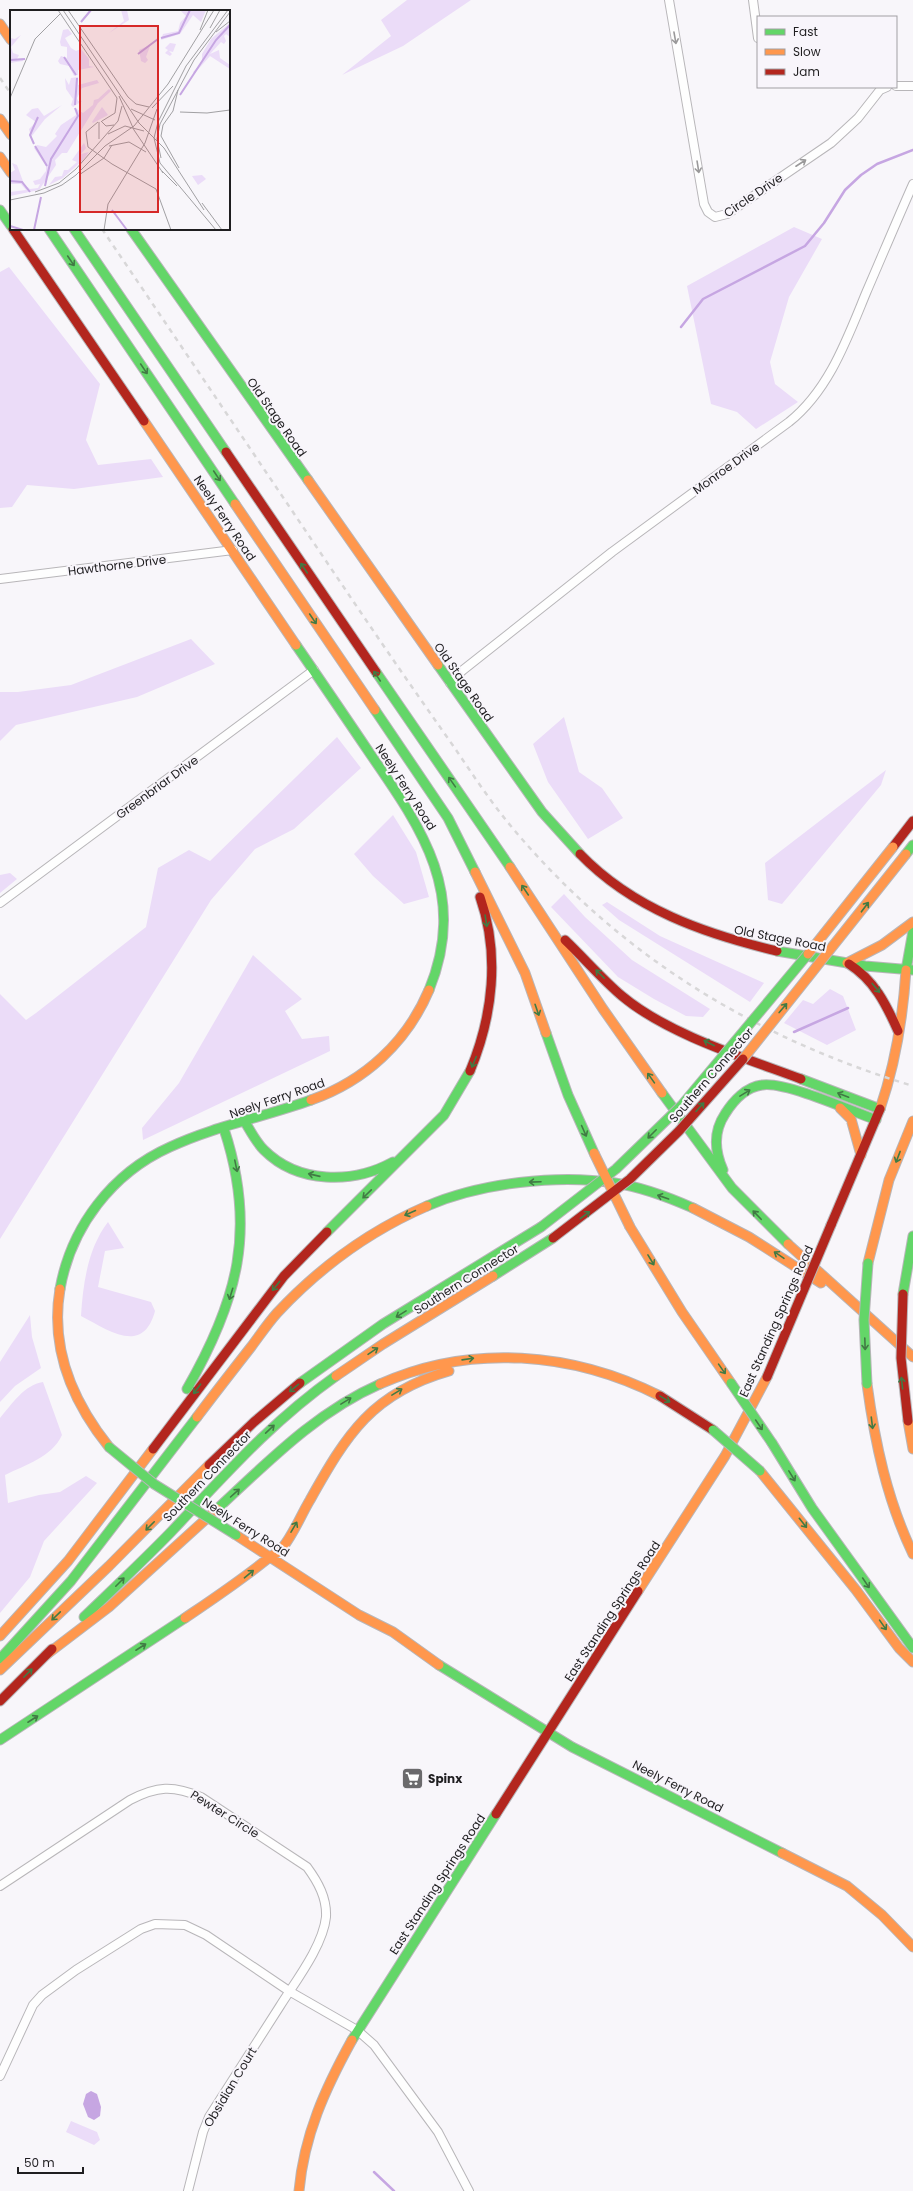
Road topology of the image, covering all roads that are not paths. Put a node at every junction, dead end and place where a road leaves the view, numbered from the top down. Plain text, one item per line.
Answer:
1 (669, 0) edge
2 (753, 0) edge
3 (0, 24) edge
4 (757, 30) edge
5 (10, 39) edge
6 (897, 86) edge
7 (913, 86) edge
8 (883, 88) edge
9 (0, 119) edge
10 (10, 134) edge
11 (0, 157) edge
12 (10, 172) edge
13 (913, 184) edge
14 (0, 210) edge
15 (10, 225) edge
16 (14, 230) edge
17 (50, 230) edge
18 (75, 230) edge
19 (132, 230) edge
20 (233, 550) junction
21 (0, 579) edge
22 (314, 670) junction
23 (450, 683) junction
24 (913, 821) edge
25 (461, 844) junction
26 (913, 845) edge
27 (0, 903) edge
28 (547, 922) junction
29 (913, 922) edge
30 (913, 931) edge
31 (847, 963) junction
32 (911, 972) edge
33 (898, 1033) junction
34 (838, 1106) junction
35 (880, 1109) junction
36 (876, 1120) junction
37 (913, 1121) edge
38 (245, 1122) junction
39 (224, 1129) junction
40 (414, 1147) junction
41 (861, 1156) junction
42 (732, 1188) junction
43 (913, 1236) edge
44 (858, 1308) junction
45 (913, 1357) edge
46 (629, 1383) junction
47 (913, 1449) edge
48 (913, 1554) edge
49 (270, 1556) junction
50 (29, 1605) junction
51 (0, 1636) edge
52 (913, 1648) edge
53 (46, 1655) junction
54 (0, 1659) edge
55 (913, 1662) edge
56 (0, 1670) edge
57 (0, 1701) edge
58 (549, 1732) junction
59 (0, 1740) edge
60 (0, 1886) edge
61 (913, 1948) edge
62 (289, 1991) junction
63 (357, 2030) junction
64 (0, 2075) edge
65 (188, 2191) edge
66 (299, 2191) edge
67 (468, 2191) edge

1 -> 8 street, Circle Drive
2 - 4 street
3 - 5 main road
6 - 7 street
9 - 10 main road
11 - 12 main road
13 - 23 street, Monroe Drive
14 - 15 main road
16 - 20 main road, Neely Ferry Road
17 -> 25 main road
28 -> 18 main road
19 - 23 main road, Old Stage Road
20 - 21 street, Hawthorne Drive
20 - 22 main road, Neely Ferry Road
22 - 27 street, Greenbriar Drive
22 - 38 main road, Neely Ferry Road
23 - 31 main road, Old Stage Road
24 -> 56 main road, Southern Connector, bridge
25 -> 40 main road
25 -> 52 main road, bridge
53 -> 26 main road, Southern Connector, bridge
35 -> 28 main road
42 -> 28 main road
29 - 31 main road
30 - 32 main road, East Standing Springs Road
31 - 32 main road, Old Stage Road
31 -> 33 main road
32 - 33 main road, East Standing Springs Road
33 - 35 main road, East Standing Springs Road
34 - 36 main road
34 - 41 main road
42 -> 34 main road
35 - 36 main road, East Standing Springs Road
36 - 41 main road, East Standing Springs Road
37 -> 48 main road, bridge
38 - 39 main road, Neely Ferry Road
40 -> 38 main road
39 - 49 main road, Neely Ferry Road, bridge
39 -> 50 main road
40 -> 50 main road
41 - 58 main road, East Standing Springs Road, bridge
44 -> 42 main road
47 -> 43 main road, bridge
44 - 45 main road
44 -> 54 main road
49 -> 46 main road
53 -> 46 main road
46 -> 55 main road, bridge
49 - 58 main road, Neely Ferry Road
59 -> 49 main road
50 - 51 main road
57 -> 53 main road, Southern Connector
58 - 61 main road, Neely Ferry Road
58 - 63 main road, East Standing Springs Road
60 - 62 street, Pewter Circle
62 - 63 street
62 - 64 street
62 - 65 street, Obsidian Court
63 - 66 main road, East Standing Springs Road
63 - 67 street

